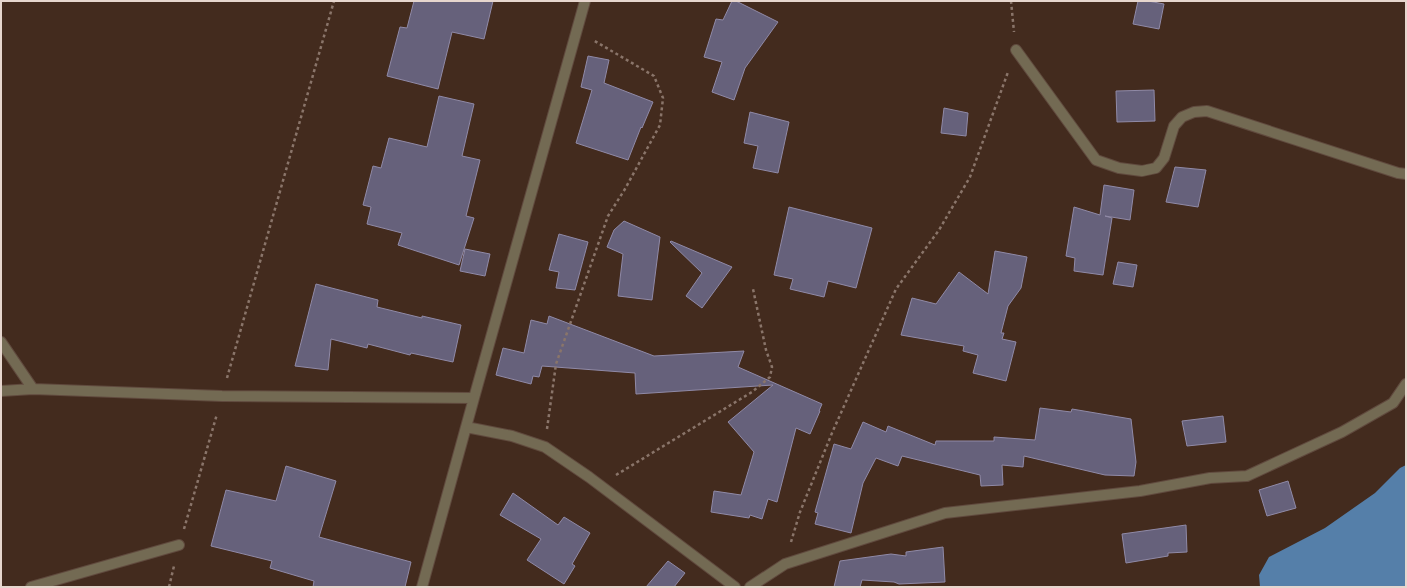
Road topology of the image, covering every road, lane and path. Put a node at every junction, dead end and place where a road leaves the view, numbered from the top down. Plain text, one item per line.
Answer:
1 (334, 1) edge
2 (585, 1) edge
3 (1011, 1) edge
4 (577, 31) junction
5 (1016, 50) junction
6 (1406, 174) edge
7 (753, 289) dead end
8 (1, 342) edge
9 (1406, 384) edge
10 (33, 389) junction
11 (1, 391) edge
12 (222, 396) junction
13 (474, 398) junction
14 (466, 427) junction
15 (545, 447) junction
16 (600, 485) junction
17 (179, 545) junction
18 (785, 564) junction
19 (31, 587) edge
20 (168, 587) edge
21 (422, 587) edge
22 (736, 587) edge
23 (750, 587) edge

1 - 12 path
2 - 4 street
3 - 5 path
4 - 13 street
4 - 15 path
5 - 6 street
5 - 18 path
7 - 16 path
8 - 10 street
9 - 18 street
10 - 11 street
10 - 12 street
12 - 13 street
12 - 17 path
13 - 14 street
14 - 15 street
14 - 21 street
15 - 16 street
16 - 22 street
17 - 19 street
17 - 20 path
18 - 23 street

